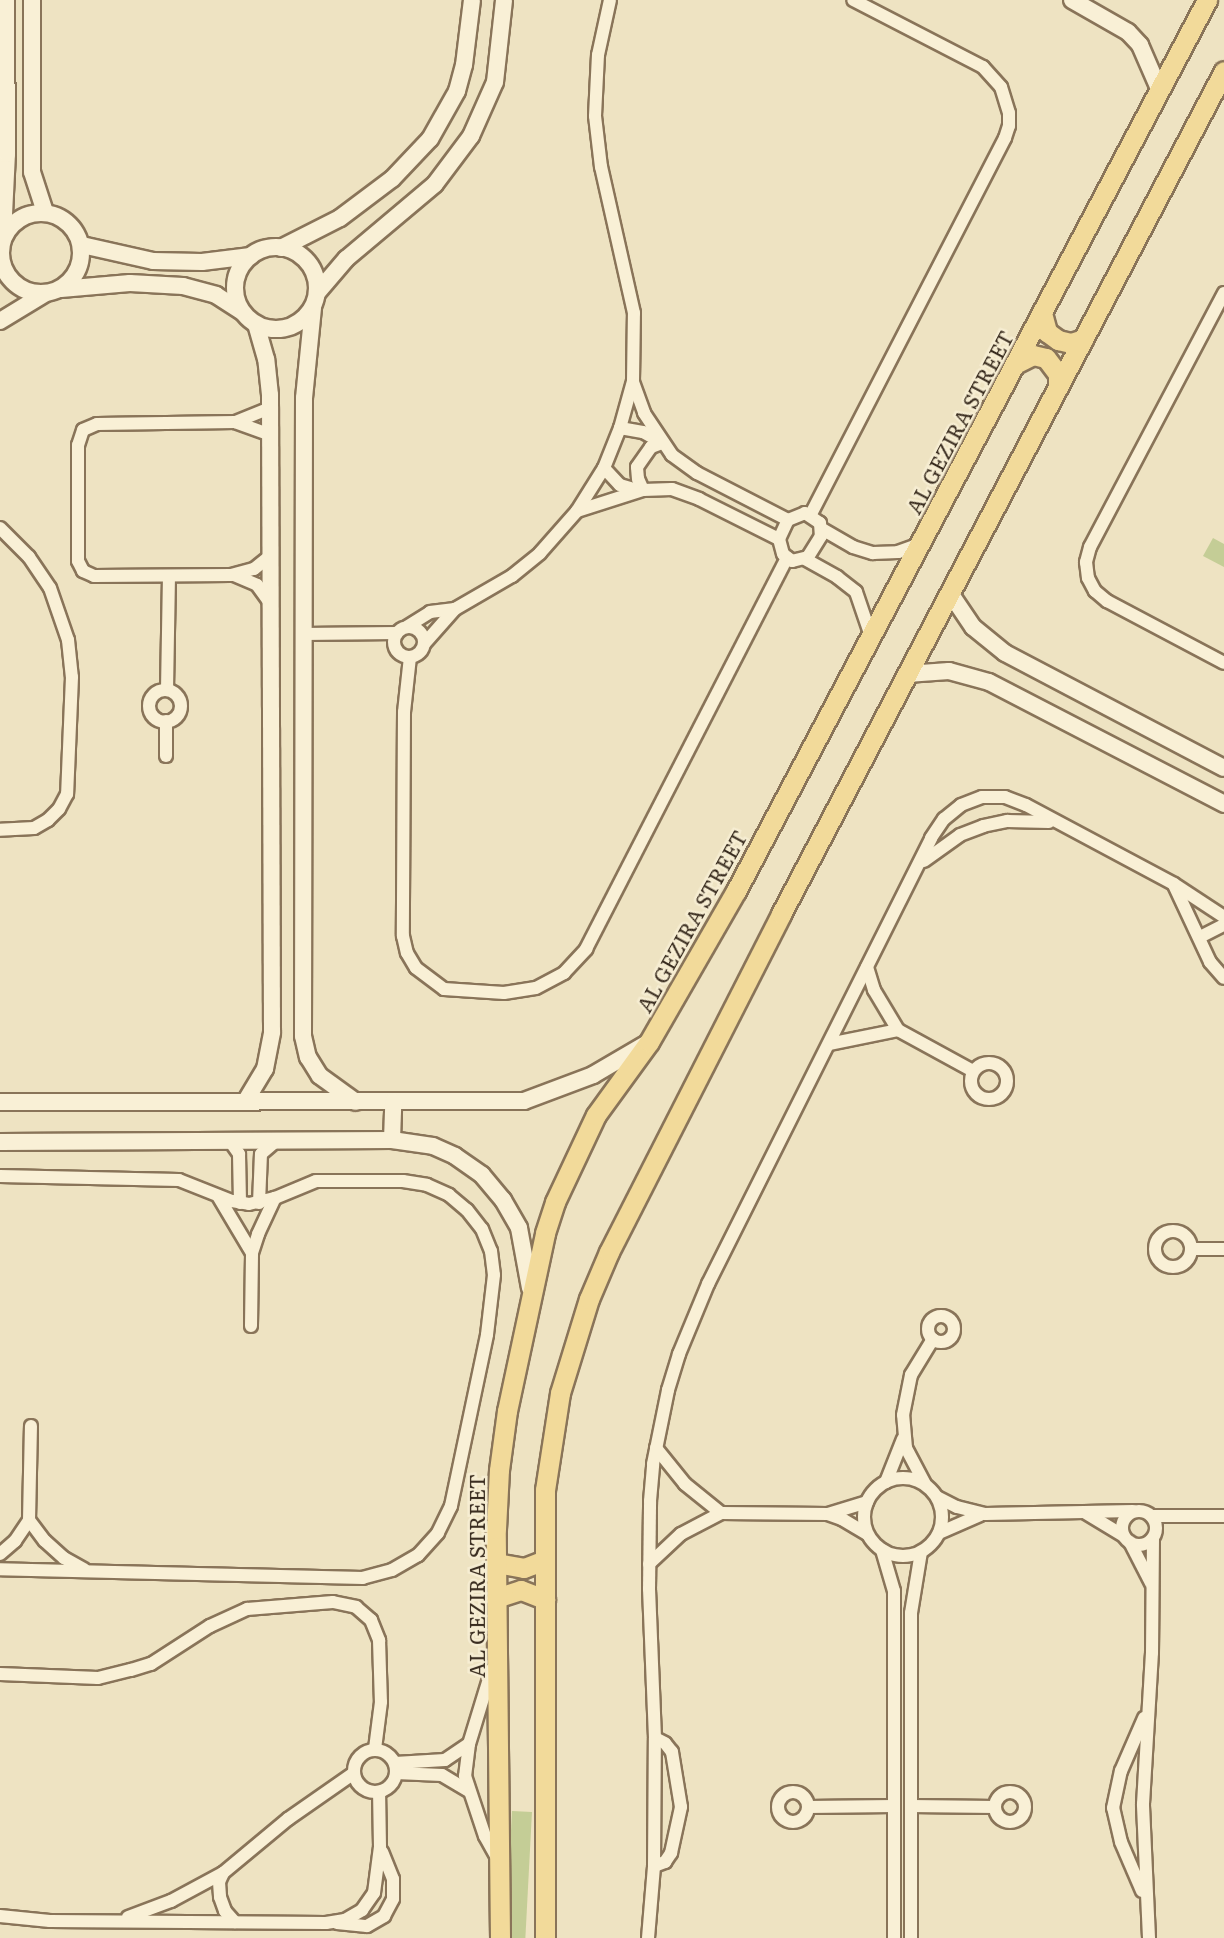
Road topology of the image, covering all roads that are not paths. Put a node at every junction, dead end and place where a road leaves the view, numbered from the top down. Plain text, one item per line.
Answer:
1 (6, 0) edge
2 (32, 0) edge
3 (472, 0) edge
4 (505, 0) edge
5 (610, 0) edge
6 (853, 0) edge
7 (1072, 0) edge
8 (1207, 0) edge
9 (1224, 71) edge
10 (1160, 90) junction
11 (45, 212) junction
12 (82, 245) junction
13 (1, 248) edge
14 (281, 248) junction
15 (251, 256) junction
16 (53, 291) junction
17 (1224, 293) edge
18 (315, 301) junction
19 (1042, 313) junction
20 (250, 319) junction
21 (0, 321) edge
22 (1083, 339) junction
23 (1015, 364) junction
24 (633, 381) junction
25 (1058, 387) junction
26 (270, 408) junction
27 (235, 422) junction
28 (620, 428) junction
29 (270, 435) junction
30 (662, 443) junction
31 (604, 468) junction
32 (643, 490) junction
33 (577, 511) junction
34 (811, 514) junction
35 (788, 520) junction
36 (0, 528) edge
37 (822, 529) junction
38 (779, 538) junction
39 (920, 544) junction
40 (271, 555) junction
41 (787, 558) junction
42 (804, 559) junction
43 (234, 575) junction
44 (169, 576) junction
45 (950, 593) junction
46 (271, 604) junction
47 (456, 609) junction
48 (402, 630) junction
49 (303, 634) junction
50 (871, 636) junction
51 (424, 644) junction
52 (410, 657) junction
53 (1224, 663) edge
54 (907, 674) junction
55 (167, 691) junction
56 (166, 721) junction
57 (166, 755) dead end
58 (1224, 768) edge
59 (1224, 804) edge
60 (1056, 822) junction
61 (0, 830) edge
62 (920, 864) junction
63 (1174, 884) junction
64 (1224, 917) edge
65 (1224, 925) edge
66 (1200, 937) junction
67 (867, 967) junction
68 (1224, 978) edge
69 (272, 1013) junction
70 (303, 1014) junction
71 (898, 1030) junction
72 (649, 1042) junction
73 (829, 1044) junction
74 (973, 1072) dead end
75 (0, 1102) edge
76 (245, 1102) junction
77 (356, 1102) junction
78 (393, 1102) junction
79 (392, 1140) junction
80 (230, 1141) junction
81 (276, 1141) junction
82 (0, 1142) edge
83 (0, 1176) edge
84 (216, 1194) junction
85 (275, 1198) junction
86 (240, 1203) junction
87 (259, 1203) junction
88 (1191, 1249) dead end
89 (1224, 1249) edge
90 (252, 1253) junction
91 (531, 1295) junction
92 (251, 1326) dead end
93 (933, 1339) dead end
94 (31, 1426) dead end
95 (904, 1435) junction
96 (656, 1448) junction
97 (886, 1482) junction
98 (925, 1484) junction
99 (937, 1497) junction
100 (867, 1502) junction
101 (1133, 1511) junction
102 (721, 1513) junction
103 (1086, 1513) junction
104 (828, 1514) junction
105 (985, 1514) junction
106 (1153, 1516) junction
107 (1224, 1516) edge
108 (29, 1520) junction
109 (868, 1534) junction
110 (939, 1534) junction
111 (1127, 1539) junction
112 (1153, 1539) junction
113 (882, 1550) junction
114 (921, 1552) junction
115 (0, 1554) edge
116 (545, 1560) junction
117 (496, 1563) junction
118 (649, 1564) junction
119 (0, 1569) edge
120 (87, 1571) junction
121 (1153, 1587) junction
122 (496, 1598) junction
123 (545, 1599) junction
124 (498, 1649) junction
125 (0, 1674) edge
126 (1148, 1707) junction
127 (654, 1738) junction
128 (469, 1744) junction
129 (375, 1749) junction
130 (395, 1768) junction
131 (1121, 1771) junction
132 (354, 1773) junction
133 (1144, 1778) junction
134 (379, 1791) junction
135 (469, 1791) junction
136 (808, 1807) dead end
137 (894, 1807) junction
138 (911, 1807) junction
139 (995, 1807) dead end
140 (1143, 1836) junction
141 (1121, 1842) junction
142 (380, 1847) junction
143 (500, 1863) junction
144 (654, 1866) junction
145 (223, 1873) junction
146 (1146, 1899) junction
147 (0, 1916) edge
148 (114, 1921) junction
149 (235, 1922) junction
150 (326, 1923) junction
151 (500, 1938) edge
152 (545, 1938) edge
153 (648, 1938) edge
154 (894, 1938) edge
155 (911, 1938) edge
156 (1149, 1938) edge

1 - 13 street
2 - 11 street
3 - 14 street
4 - 18 street
5 - 24 street
6 - 34 street
7 - 10 street
8 - 10 main road, AL GEZIRA STREET
9 - 22 main road
10 - 19 main road, AL GEZIRA STREET
11 - 12 street
11 - 13 street
12 - 15 street
12 - 16 street
13 - 16 street
14 - 15 street
14 - 18 street
15 - 20 street
16 - 20 street
16 - 21 street
17 - 53 street
18 - 20 street
18 - 49 street
19 - 22 main road
19 - 23 main road, AL GEZIRA STREET
20 - 26 street
22 - 25 main road
23 - 25 main road
23 - 39 main road, AL GEZIRA STREET
24 - 28 street
24 - 30 street
25 - 45 main road
26 - 27 street
26 - 29 street
27 - 29 street
27 - 44 street
28 - 30 street
28 - 31 street
29 - 40 street
30 - 32 street
30 - 35 street
31 - 32 street
31 - 33 street
32 - 33 street
32 - 38 street
33 - 47 street
34 - 35 street
34 - 37 street
35 - 38 street
36 - 61 street
37 - 39 street
37 - 42 street
38 - 41 street
39 - 50 main road, AL GEZIRA STREET
40 - 43 street
40 - 46 street
41 - 42 street
41 - 52 street
42 - 50 street
43 - 44 street
43 - 46 street
44 - 55 street
45 - 54 main road
45 - 58 street
46 - 69 street
47 - 48 street
47 - 51 street
48 - 49 street
48 - 51 street
48 - 52 street
49 - 70 street
50 - 72 main road, AL GEZIRA STREET
51 - 52 street
54 - 59 street
54 - 116 main road
55 - 56 street
55 - 56 street
56 - 57 street
60 - 62 street
60 - 62 street
60 - 63 street
62 - 67 street
63 - 64 street
63 - 66 street
65 - 66 street
66 - 68 street
67 - 71 street
67 - 73 street
69 - 70 street
69 - 76 street
70 - 77 street
71 - 73 street
71 - 74 street
72 - 78 street
72 - 91 main road, AL GEZIRA STREET
73 - 96 street
75 - 76 street
76 - 77 street
77 - 78 street
78 - 79 street
79 - 81 street
79 - 91 street
80 - 81 street
80 - 82 street
80 - 86 street
81 - 87 street
83 - 84 street
84 - 86 street
84 - 90 street
85 - 87 street
85 - 90 street
85 - 120 street
86 - 87 street
88 - 89 street
90 - 92 street
91 - 117 main road, AL GEZIRA STREET
93 - 95 street
94 - 108 street
95 - 97 street
95 - 98 street
96 - 102 street
96 - 118 street
97 - 98 street
97 - 100 street
98 - 99 street
99 - 105 street
99 - 110 street
100 - 104 street
100 - 109 street
101 - 103 street
101 - 106 street
101 - 111 street
102 - 104 street
102 - 118 street
103 - 105 street
103 - 111 street
104 - 109 street
105 - 110 street
106 - 107 street
106 - 112 street
108 - 115 street
108 - 120 street
109 - 113 street
110 - 114 street
111 - 112 street
111 - 121 street
112 - 121 street
113 - 114 street
113 - 137 street
114 - 138 street
116 - 117 main road
116 - 123 main road
117 - 122 main road, AL GEZIRA STREET
118 - 127 street
119 - 120 street
121 - 126 street
122 - 123 main road
122 - 124 main road, AL GEZIRA STREET
123 - 152 main road
124 - 128 street
124 - 143 main road, AL GEZIRA STREET
125 - 129 street
126 - 131 street
126 - 133 street
127 - 144 street
127 - 144 street
128 - 130 street
128 - 135 street
129 - 130 street
129 - 132 street
130 - 134 street
130 - 135 street
131 - 133 street
131 - 141 street
132 - 134 street
132 - 145 street
133 - 140 street
134 - 142 street
135 - 143 street
136 - 137 street
137 - 154 street
138 - 139 street
138 - 155 street
140 - 141 street
140 - 146 street
141 - 146 street
142 - 150 street
142 - 150 street
143 - 151 main road, AL GEZIRA STREET
144 - 153 street
145 - 148 street
145 - 149 street
146 - 156 street
147 - 148 street
148 - 149 street
149 - 150 street

